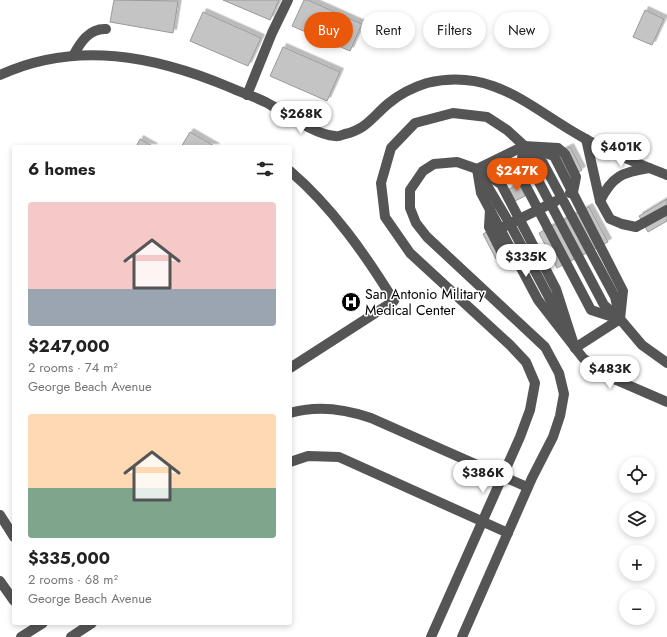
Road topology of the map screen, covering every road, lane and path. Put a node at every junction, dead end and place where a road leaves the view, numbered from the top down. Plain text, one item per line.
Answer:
1 (288, 0) edge
2 (106, 29) dead end
3 (73, 56) junction
4 (0, 75) edge
5 (247, 95) junction
6 (586, 139) junction
7 (524, 146) junction
8 (649, 168) junction
9 (477, 169) junction
10 (292, 173) edge
11 (667, 175) edge
12 (572, 192) junction
13 (562, 198) junction
14 (600, 201) junction
15 (550, 204) junction
16 (490, 209) junction
17 (539, 210) junction
18 (667, 210) edge
19 (510, 224) junction
20 (520, 265) junction
21 (620, 319) junction
22 (575, 348) junction
23 (667, 363) edge
24 (292, 367) edge
25 (667, 402) edge
26 (292, 413) edge
27 (292, 461) edge
28 (503, 476) junction
29 (527, 487) junction
30 (0, 515) edge
31 (482, 521) junction
32 (508, 533) junction
33 (12, 534) edge
34 (12, 583) edge
35 (2, 587) edge
36 (12, 599) edge
37 (89, 625) edge
38 (32, 626) edge
39 (21, 637) edge
40 (71, 637) edge
41 (431, 637) edge
42 (462, 637) edge

1 - 5 street
2 - 3 street
3 - 4 street
3 - 5 street
5 - 6 street
6 - 8 street
6 - 14 street
7 - 9 street
7 - 12 street
7 - 13 street
7 - 15 street
7 - 17 street
7 - 28 street
8 - 11 street
8 - 14 street
9 - 16 street
9 - 19 street
9 - 29 street
10 - 24 street
12 - 13 street
12 - 21 street
13 - 15 street
13 - 21 street
14 - 18 street
15 - 17 street
15 - 21 street
16 - 19 street
16 - 20 street
17 - 19 street
17 - 21 street
19 - 20 street
19 - 22 street
20 - 22 street
21 - 22 street
21 - 23 street
22 - 25 street
26 - 28 street
27 - 31 street
28 - 29 street
28 - 31 street
29 - 32 street
30 - 33 street
31 - 32 street
31 - 41 street
32 - 42 street
34 - 35 street
35 - 36 street
37 - 40 street
38 - 39 street

